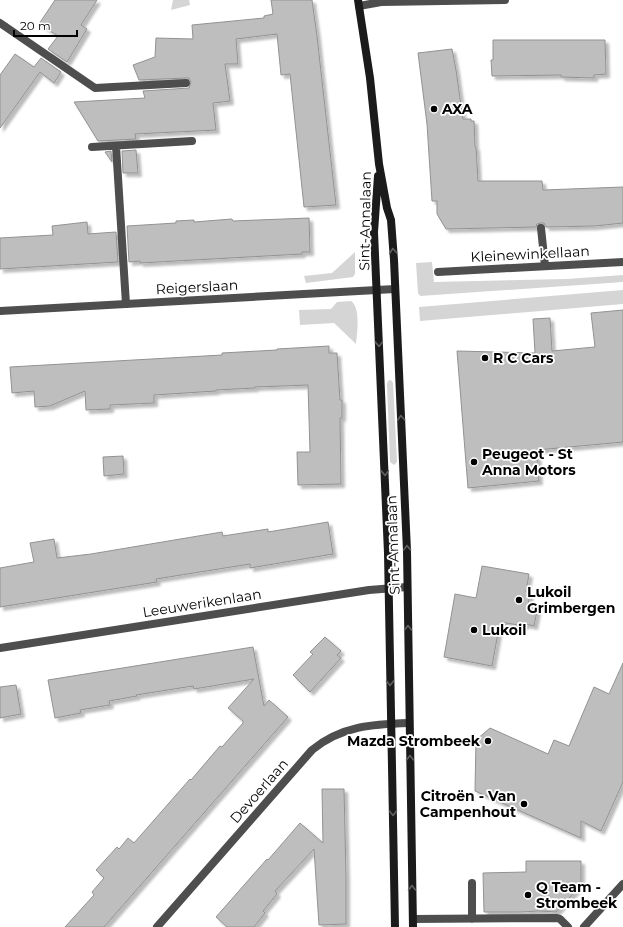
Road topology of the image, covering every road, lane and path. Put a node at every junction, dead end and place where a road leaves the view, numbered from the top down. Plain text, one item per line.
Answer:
1 (504, 0) edge
2 (359, 3) edge
3 (0, 23) edge
4 (186, 83) dead end
5 (192, 141) dead end
6 (116, 146) junction
7 (92, 147) dead end
8 (379, 164) junction
9 (541, 228) dead end
10 (623, 262) edge
11 (545, 266) junction
12 (438, 272) dead end
13 (395, 290) junction
14 (377, 291) junction
15 (126, 304) junction
16 (0, 311) edge
17 (408, 587) junction
18 (388, 588) junction
19 (0, 648) edge
20 (409, 723) junction
21 (391, 724) junction
22 (472, 884) dead end
23 (623, 884) edge
24 (472, 919) junction
25 (413, 923) edge
26 (157, 927) edge
27 (395, 927) edge
28 (568, 927) edge
29 (584, 927) edge

1 - 2 street
2 - 8 main road, Sint-Annalaan
3 - 4 street
5 - 6 street
6 - 7 street
6 - 15 street
13 -> 8 main road, Sint-Annalaan
8 - 14 main road, Sint-Annalaan
9 - 11 street
10 - 11 street, Kleinewinkellaan
11 - 12 street, Kleinewinkellaan
13 - 14 street, Reigerslaan
17 -> 13 main road, Sint-Annalaan
14 - 15 street, Reigerslaan
14 -> 18 main road, Sint-Annalaan
15 - 16 street, Reigerslaan
17 - 18 street, Leeuwerikenlaan
20 -> 17 main road, Sint-Annalaan
18 - 19 street, Leeuwerikenlaan
18 -> 21 main road, Sint-Annalaan
20 - 21 street, Devoerlaan
25 -> 20 main road, Sint-Annalaan
21 - 26 street, Devoerlaan
21 -> 27 main road, Sint-Annalaan
22 - 24 street
23 - 29 street
24 - 25 street
24 - 28 street

